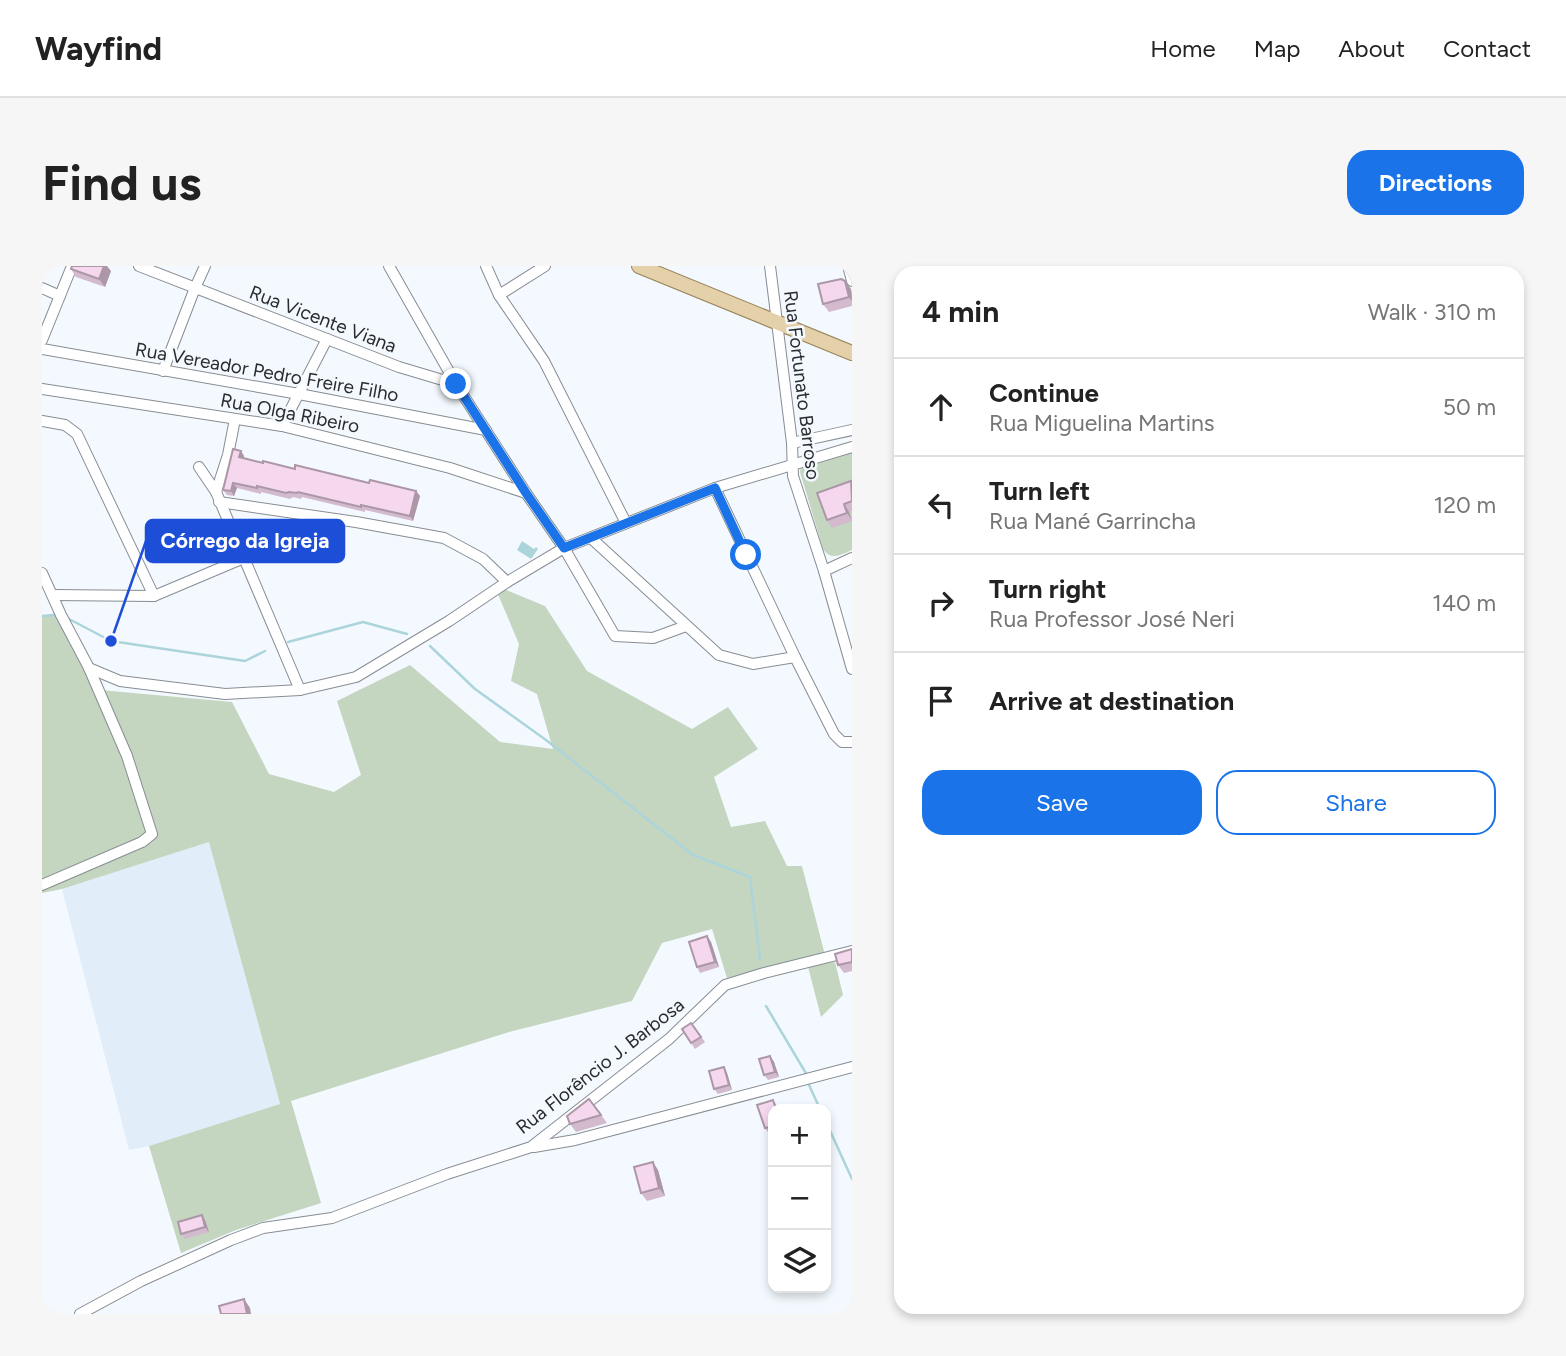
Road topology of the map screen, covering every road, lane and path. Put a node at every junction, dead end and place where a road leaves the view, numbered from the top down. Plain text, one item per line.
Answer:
1 (72, 266) edge
2 (139, 266) edge
3 (205, 266) edge
4 (389, 266) edge
5 (486, 266) edge
6 (545, 266) edge
7 (639, 266) edge
8 (769, 266) edge
9 (848, 266) edge
10 (852, 281) edge
11 (42, 288) edge
12 (195, 288) junction
13 (499, 295) junction
14 (60, 296) junction
15 (777, 321) junction
16 (327, 339) junction
17 (42, 340) edge
18 (42, 349) edge
19 (852, 353) edge
20 (163, 371) junction
21 (456, 384) junction
22 (42, 389) edge
23 (299, 394) junction
24 (235, 419) junction
25 (42, 421) edge
26 (282, 426) junction
27 (486, 430) junction
28 (852, 430) edge
29 (792, 443) junction
30 (852, 447) edge
31 (793, 464) junction
32 (199, 467) dead end
33 (715, 488) junction
34 (526, 493) junction
35 (218, 497) junction
36 (626, 523) junction
37 (591, 538) junction
38 (564, 548) junction
39 (244, 558) junction
40 (852, 558) edge
41 (824, 571) junction
42 (42, 573) edge
43 (507, 582) junction
44 (54, 595) junction
45 (154, 596) junction
46 (686, 626) junction
47 (795, 657) junction
48 (89, 668) junction
49 (852, 669) edge
50 (300, 690) junction
51 (852, 742) edge
52 (42, 885) edge
53 (852, 951) edge
54 (852, 1067) edge
55 (531, 1147) junction
56 (80, 1314) edge

1 - 14 street
2 - 12 street, Rua Vicente Viana
3 - 12 street
4 - 21 street
5 - 13 street
6 - 13 street
7 - 15 main road
8 - 15 street, Rua Fortunato Barroso
9 - 10 street
11 - 14 street
12 - 16 street, Rua Vicente Viana
12 - 20 street
13 - 36 street
14 - 17 street
15 - 19 main road
15 - 29 street, Rua Fortunato Barroso
16 - 21 street, Rua Vicente Viana
16 - 23 street
18 - 20 street, Rua Vereador Pedro Freire Filho
20 - 23 street, Rua Vereador Pedro Freire Filho
21 - 27 street
22 - 24 street, Rua Olga Ribeiro
23 - 26 street
23 - 27 street, Rua Vereador Pedro Freire Filho
24 - 26 street, Rua Olga Ribeiro
24 - 35 street
25 - 45 street
26 - 34 street, Rua Olga Ribeiro
27 - 34 street
28 - 29 street
29 - 31 street, Rua Fortunato Barroso
30 - 31 street
31 - 33 street
31 - 41 street, Rua Fortunato Barroso
32 - 35 street
33 - 36 street
33 - 47 street
34 - 38 street
35 - 39 street
35 - 43 street
36 - 37 street
37 - 38 street
37 - 46 street
38 - 43 street
38 - 46 street
39 - 45 street
39 - 50 street
40 - 41 street
41 - 49 street, Rua Fortunato Barroso
42 - 44 street
43 - 50 street
44 - 45 street
44 - 48 street
46 - 47 street
47 - 51 street
48 - 50 street
48 - 52 street
53 - 55 street, Rua Florêncio J. Barbosa
54 - 55 street
55 - 56 street, Rua Florêncio J. Barbosa

